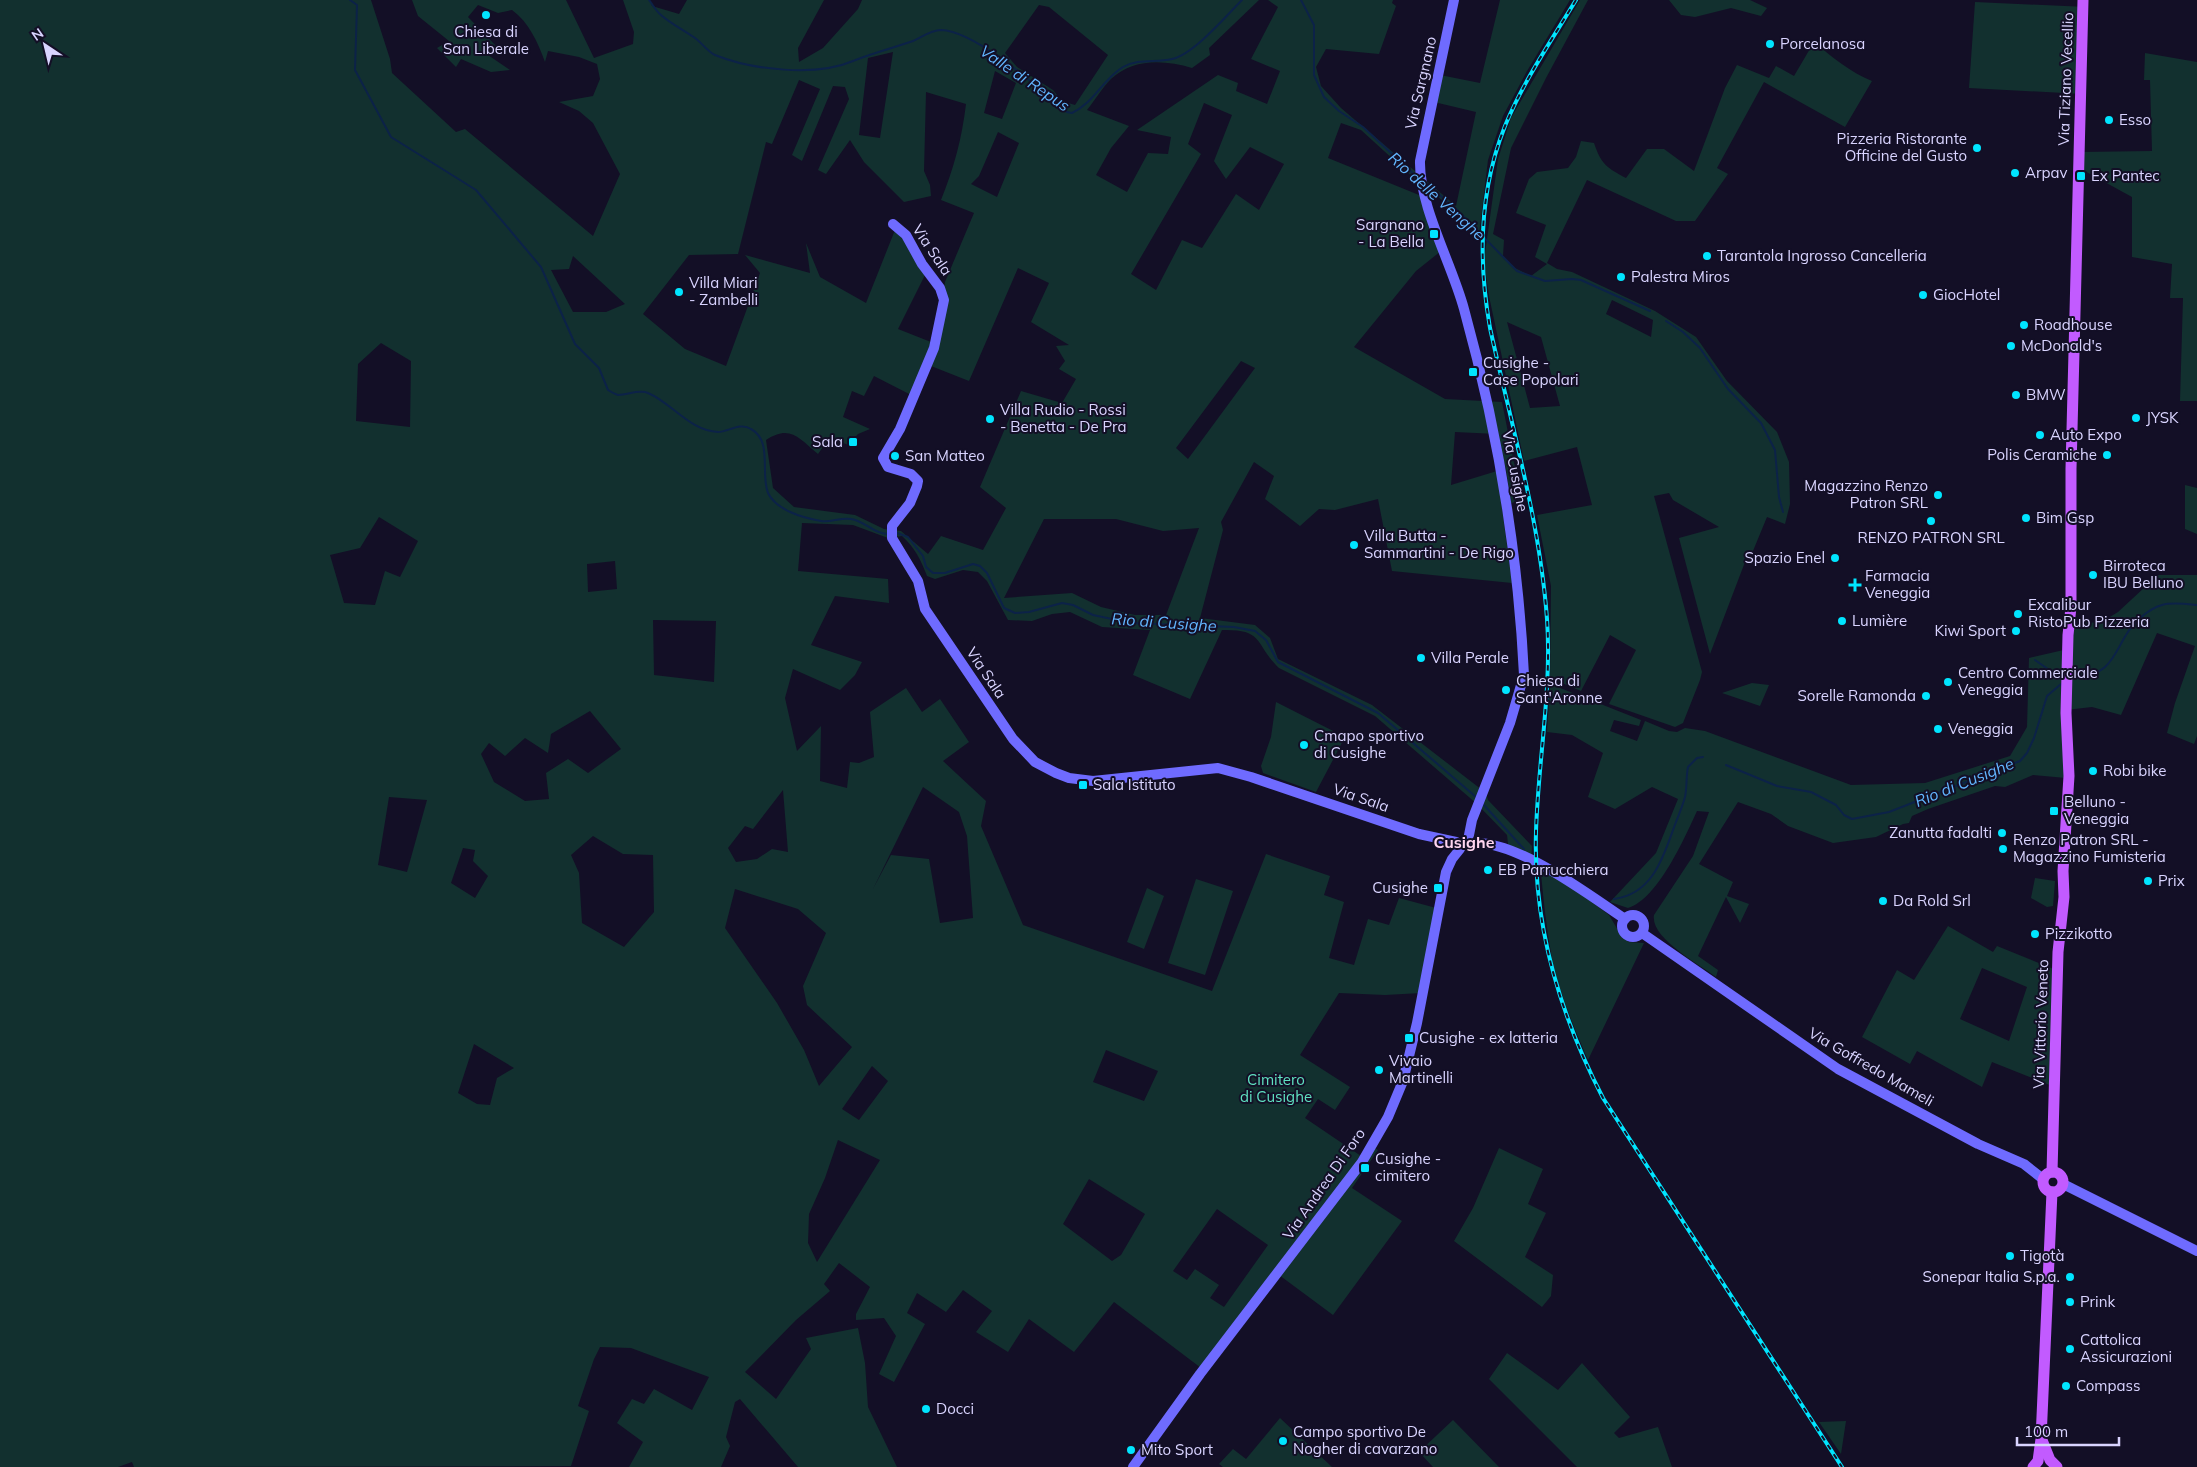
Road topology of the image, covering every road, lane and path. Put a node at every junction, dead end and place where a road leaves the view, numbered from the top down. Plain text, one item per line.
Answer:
1 (1454, 0) edge
2 (2083, 3) edge
3 (1426, 202) joint
4 (893, 224) dead end
5 (2067, 698) joint
6 (1471, 839) junction
7 (1458, 846) junction
8 (1625, 919) junction
9 (1642, 933) junction
10 (2048, 1176) junction
11 (2063, 1184) junction
12 (2052, 1192) junction
13 (2197, 1251) edge
14 (2042, 1438) junction
15 (2054, 1463) edge
16 (2036, 1464) edge
17 (1133, 1467) edge

1 - 3 street, Via Sargnano
2 - 5 main road, Via Tiziano Vecellio
3 - 6 street, Via Cusighe
4 - 7 street, Via Sala
5 - 10 main road, Via Vittorio Veneto
6 - 7 street
6 - 7 street
6 - 8 street, Via Goffredo Mameli
7 - 17 street, Via Andrea Di Foro
8 - 9 street, Via Goffredo Mameli
8 - 9 street, Via Goffredo Mameli
9 - 10 street, Via Goffredo Mameli
10 - 11 main road
10 - 12 main road
11 - 12 main road
11 - 13 street
12 - 14 main road
14 - 15 main road
14 - 16 main road
15 - 16 main road

